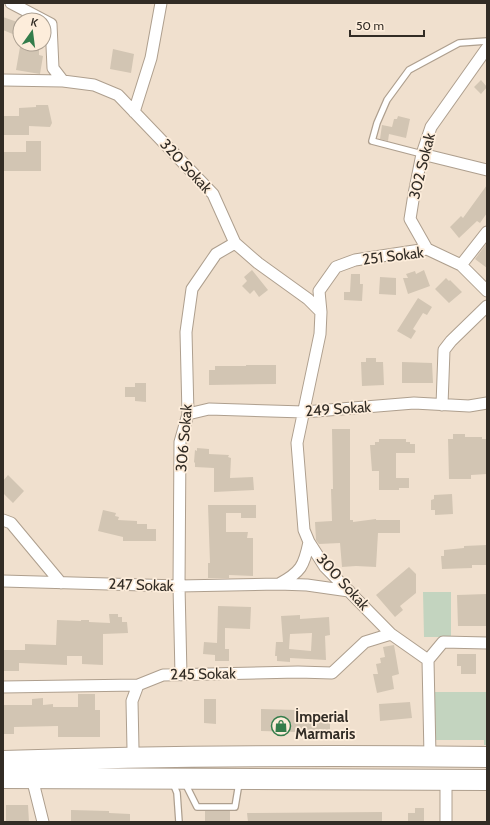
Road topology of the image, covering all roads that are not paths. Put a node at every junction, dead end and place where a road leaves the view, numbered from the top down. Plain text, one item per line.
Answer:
1 (11, 3) edge
2 (161, 3) edge
3 (487, 41) edge
4 (487, 48) edge
5 (3, 80) edge
6 (63, 81) junction
7 (134, 112) junction
8 (422, 154) junction
9 (487, 170) edge
10 (487, 232) edge
11 (235, 243) junction
12 (427, 249) junction
13 (461, 265) junction
14 (487, 291) edge
15 (487, 306) edge
16 (320, 312) junction
17 (487, 403) edge
18 (442, 405) junction
19 (304, 412) junction
20 (188, 414) junction
21 (3, 520) edge
22 (309, 542) junction
23 (3, 581) edge
24 (61, 583) junction
25 (278, 584) junction
26 (179, 586) junction
27 (349, 591) junction
28 (391, 634) junction
29 (487, 643) edge
30 (428, 660) junction
31 (181, 675) junction
32 (138, 685) junction
33 (3, 687) edge
34 (133, 749) dead end
35 (430, 756) junction
36 (487, 757) edge
37 (3, 761) edge
38 (3, 778) edge
39 (32, 778) junction
40 (178, 779) junction
41 (239, 779) junction
42 (446, 780) junction
43 (487, 780) edge
44 (43, 822) edge
45 (179, 822) edge
46 (446, 822) edge

1 - 6 street
2 - 7 street
3 - 8 lane
4 - 8 street, 302 Sokak
5 - 6 street, 320 Sokak
6 - 7 street, 320 Sokak
7 - 11 street, 320 Sokak
8 - 9 street
8 - 12 street, 302 Sokak
10 - 13 street
11 - 16 street, 320 Sokak
11 - 20 street, 306 Sokak
12 - 13 street, 251 Sokak
12 - 16 street, 251 Sokak
13 - 14 street, 251 Sokak
15 - 18 street
16 - 19 street, 300 Sokak
17 - 18 street, 249 Sokak
18 - 19 street, 249 Sokak
19 - 20 street, 249 Sokak
19 - 22 street, 300 Sokak
20 - 26 street, 306 Sokak
21 - 24 street
22 - 25 street, 247 Sokak
22 - 27 street, 300 Sokak
23 - 24 street, 247 Sokak
24 - 26 street, 247 Sokak
25 - 26 street, 247 Sokak
25 - 27 street, 247 Sokak
26 - 31 street, 306 Sokak
27 - 28 street, 300 Sokak
28 - 30 street, 300 Sokak
28 - 31 street, 245 Sokak
29 - 30 street
30 - 35 street
31 - 32 street, 245 Sokak
32 - 33 street, 245 Sokak
32 - 34 street
35 - 36 highway
35 - 37 highway
38 - 39 highway
39 - 40 highway
39 - 44 street
40 - 41 highway
40 - 41 lane
40 - 45 lane
41 - 42 highway
42 - 43 highway
42 - 46 street

